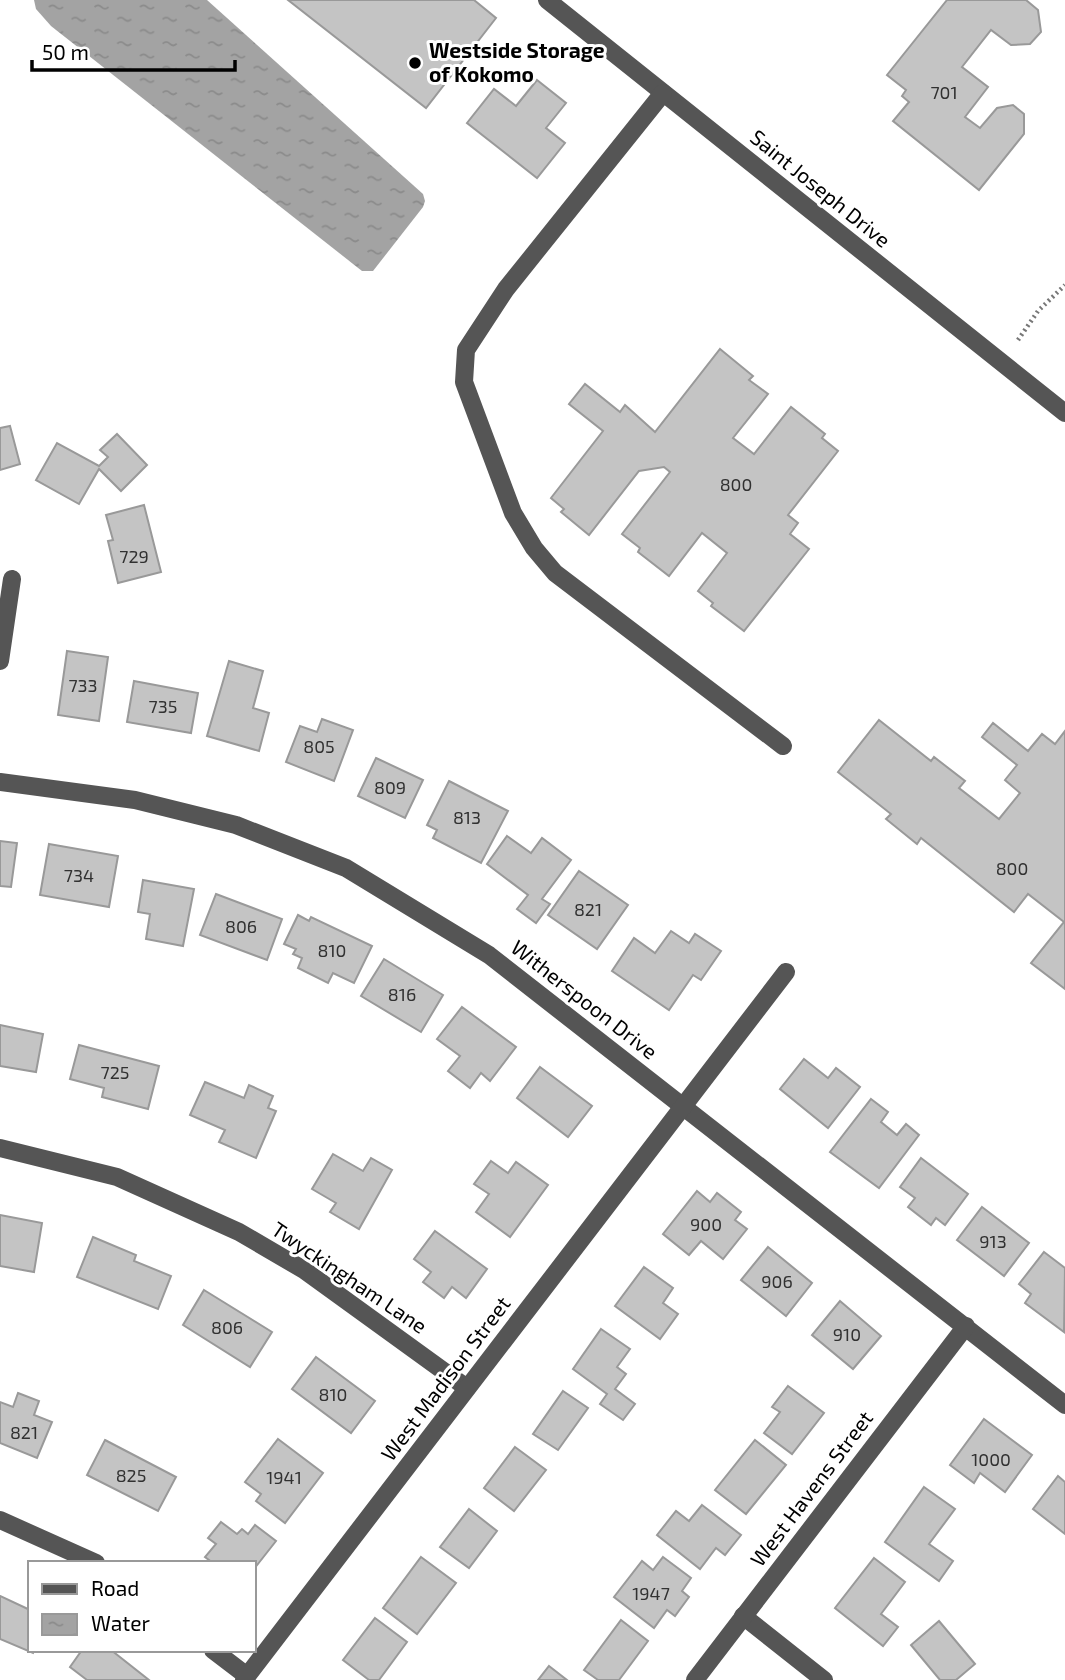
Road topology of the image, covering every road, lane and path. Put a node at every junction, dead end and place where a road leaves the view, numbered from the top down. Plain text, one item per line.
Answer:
1 (547, 0) edge
2 (663, 93) junction
3 (1065, 285) edge
4 (1018, 340) dead end
5 (1065, 413) edge
6 (12, 579) dead end
7 (0, 661) edge
8 (783, 746) dead end
9 (0, 782) edge
10 (786, 972) dead end
11 (684, 1106) junction
12 (0, 1148) edge
13 (965, 1326) junction
14 (467, 1388) junction
15 (1065, 1405) edge
16 (0, 1520) edge
17 (92, 1561) edge
18 (743, 1616) junction
19 (215, 1652) edge
20 (246, 1678) edge
21 (695, 1680) edge
22 (824, 1680) edge

1 - 2 street, Saint Joseph Drive
2 - 5 street, Saint Joseph Drive
2 - 8 street
3 - 4 path
6 - 7 street
9 - 11 street, Witherspoon Drive
10 - 11 street, West Madison Street
11 - 13 street, Witherspoon Drive
11 - 14 street, West Madison Street
12 - 14 street, Twyckingham Lane
13 - 15 street, Witherspoon Drive
13 - 18 street, West Havens Street
14 - 20 street, West Madison Street
16 - 17 street
18 - 21 street, West Havens Street
18 - 22 street
19 - 20 street

